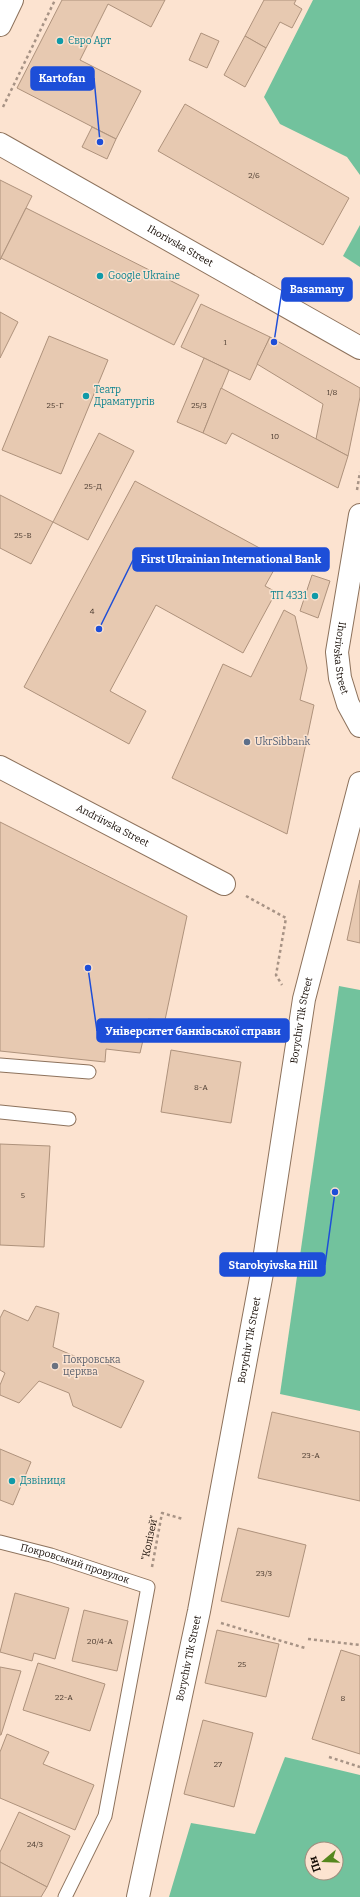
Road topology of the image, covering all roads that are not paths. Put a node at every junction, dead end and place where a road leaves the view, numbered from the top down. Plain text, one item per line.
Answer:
1 (12, 0) edge
2 (0, 25) edge
3 (0, 144) edge
4 (360, 348) edge
5 (360, 515) edge
6 (360, 726) edge
7 (0, 767) edge
8 (360, 784) edge
9 (224, 884) road end
10 (0, 1064) edge
11 (89, 1072) dead end
12 (0, 1112) edge
13 (69, 1119) dead end
14 (0, 1542) edge
15 (65, 1897) edge
16 (138, 1897) edge

1 - 2 street
3 - 4 street, Ihorivska Street
5 - 6 street, Ihorivska Street
7 - 9 street, Andriivska Street
8 - 16 street, Borychiv Tik Street
10 - 11 lane
12 - 13 lane
14 - 15 lane, Покровський провулок

